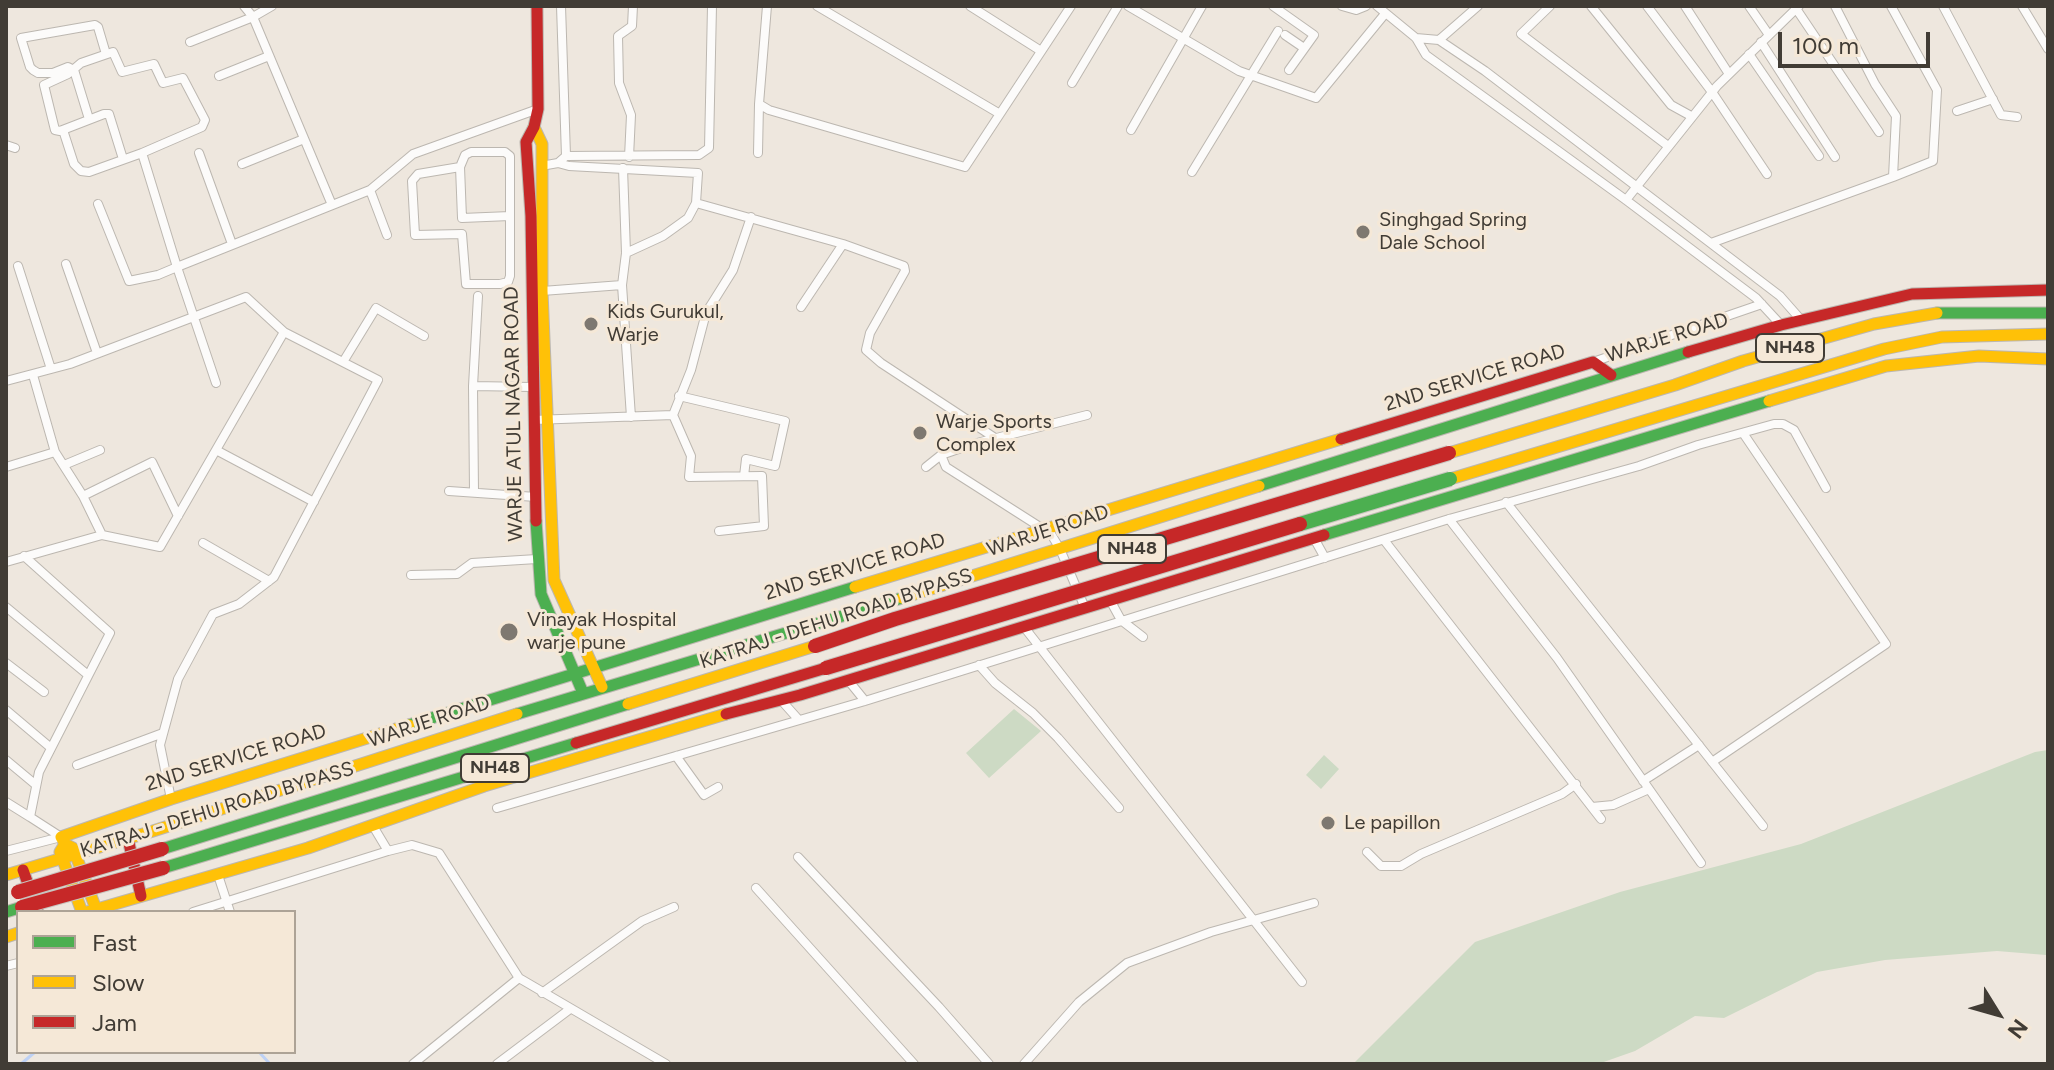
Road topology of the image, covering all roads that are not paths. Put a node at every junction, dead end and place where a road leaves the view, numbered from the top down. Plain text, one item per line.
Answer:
1 (244, 6) edge
2 (272, 6) edge
3 (537, 6) edge
4 (561, 6) edge
5 (633, 6) edge
6 (712, 6) edge
7 (767, 6) edge
8 (817, 6) edge
9 (970, 6) edge
10 (1071, 6) edge
11 (1118, 6) edge
12 (1128, 6) edge
13 (1202, 6) edge
14 (1273, 6) edge
15 (1342, 6) edge
16 (1366, 6) edge
17 (1377, 6) edge
18 (1478, 6) edge
19 (1550, 6) edge
20 (1591, 6) edge
21 (1647, 6) edge
22 (1685, 6) edge
23 (1749, 6) edge
24 (1835, 6) edge
25 (1891, 6) edge
26 (1943, 6) edge
27 (2022, 6) edge
28 (1797, 7) edge
29 (1384, 15) junction
30 (253, 17) junction
31 (1769, 35) junction
32 (1416, 38) junction
33 (1183, 40) junction
34 (1439, 40) junction
35 (190, 42) dead end
36 (1761, 42) junction
37 (1304, 48) junction
38 (2048, 49) edge
39 (1041, 51) junction
40 (106, 54) junction
41 (1749, 54) junction
42 (269, 56) junction
43 (74, 70) junction
44 (1289, 70) dead end
45 (1729, 74) junction
46 (219, 76) dead end
47 (1252, 76) junction
48 (1072, 83) dead end
49 (1712, 92) junction
50 (1993, 99) junction
51 (759, 104) junction
52 (538, 109) junction
53 (1957, 111) dead end
54 (1000, 114) junction
55 (1691, 116) junction
56 (2017, 117) dead end
57 (89, 119) junction
58 (534, 127) junction
59 (63, 130) junction
60 (1131, 130) dead end
61 (1879, 132) dead end
62 (304, 139) junction
63 (526, 142) junction
64 (542, 144) junction
65 (1668, 146) junction
66 (142, 153) junction
67 (199, 153) dead end
68 (758, 153) dead end
69 (1819, 156) dead end
70 (629, 157) junction
71 (1835, 157) dead end
72 (123, 159) junction
73 (562, 160) junction
74 (242, 164) dead end
75 (541, 166) junction
76 (460, 167) junction
77 (623, 168) junction
78 (1192, 172) dead end
79 (1767, 174) dead end
80 (1893, 177) junction
81 (1637, 188) junction
82 (370, 190) junction
83 (1626, 200) junction
84 (696, 203) junction
85 (98, 204) dead end
86 (332, 205) junction
87 (510, 216) junction
88 (751, 217) junction
89 (387, 235) dead end
90 (1711, 243) junction
91 (232, 244) junction
92 (843, 244) junction
93 (626, 253) junction
94 (66, 264) dead end
95 (18, 266) dead end
96 (177, 267) junction
97 (622, 285) junction
98 (2048, 290) edge
99 (542, 291) junction
100 (478, 296) dead end
101 (1762, 304) junction
102 (801, 307) dead end
103 (2044, 313) edge
104 (194, 315) junction
105 (1802, 321) junction
106 (1781, 325) junction
107 (284, 332) junction
108 (2044, 334) edge
109 (424, 336) dead end
110 (97, 353) junction
111 (2048, 359) edge
112 (343, 362) junction
113 (1593, 362) junction
114 (51, 369) junction
115 (33, 375) junction
116 (1611, 375) junction
117 (6, 381) edge
118 (216, 383) dead end
119 (473, 386) junction
120 (532, 387) junction
121 (679, 396) junction
122 (673, 415) junction
123 (1087, 415) dead end
124 (631, 417) junction
125 (540, 420) junction
126 (1743, 433) junction
127 (995, 438) junction
128 (100, 450) dead end
129 (216, 450) junction
130 (55, 452) junction
131 (941, 455) junction
132 (64, 465) junction
133 (6, 467) edge
134 (926, 467) dead end
135 (744, 476) junction
136 (1826, 488) dead end
137 (449, 491) dead end
138 (474, 492) junction
139 (83, 496) junction
140 (536, 497) junction
141 (314, 502) junction
142 (1506, 502) junction
143 (178, 516) junction
144 (1449, 519) junction
145 (1045, 530) junction
146 (719, 531) dead end
147 (102, 535) junction
148 (1315, 540) junction
149 (1384, 540) junction
150 (203, 543) dead end
151 (1060, 549) junction
152 (24, 556) junction
153 (1325, 558) junction
154 (537, 559) junction
155 (6, 562) edge
156 (411, 575) dead end
157 (269, 581) junction
158 (546, 581) junction
159 (1110, 600) junction
160 (6, 607) edge
161 (1085, 608) junction
162 (1121, 620) junction
163 (1024, 627) junction
164 (1143, 637) dead end
165 (1040, 646) junction
166 (6, 663) edge
167 (979, 665) junction
168 (593, 667) junction
169 (575, 673) junction
170 (88, 675) junction
171 (848, 680) junction
172 (602, 687) junction
173 (44, 692) dead end
174 (583, 693) junction
175 (781, 700) junction
176 (865, 701) junction
177 (6, 710) edge
178 (798, 719) junction
179 (163, 733) junction
180 (1699, 745) junction
181 (51, 748) junction
182 (676, 756) junction
183 (6, 760) edge
184 (1712, 762) junction
185 (77, 765) dead end
186 (1576, 784) junction
187 (36, 785) junction
188 (1646, 785) junction
189 (718, 787) dead end
190 (171, 799) junction
191 (6, 802) edge
192 (1592, 807) junction
193 (497, 808) dead end
194 (1119, 808) dead end
195 (30, 817) junction
196 (1601, 819) dead end
197 (373, 826) junction
198 (1763, 826) dead end
199 (128, 839) junction
200 (66, 849) junction
201 (6, 851) edge
202 (388, 851) junction
203 (1367, 852) dead end
204 (798, 857) dead end
205 (1701, 863) dead end
206 (23, 870) junction
207 (6, 875) edge
208 (218, 875) junction
209 (756, 888) dead end
210 (12, 894) edge
211 (141, 896) junction
212 (226, 902) junction
213 (1314, 903) dead end
214 (674, 907) dead end
215 (37, 910) edge
216 (88, 910) edge
217 (92, 910) edge
218 (200, 910) edge
219 (229, 910) edge
220 (6, 912) edge
221 (1255, 920) junction
222 (519, 978) junction
223 (1302, 982) dead end
224 (542, 993) junction
225 (570, 1009) junction
226 (413, 1064) edge
227 (497, 1064) edge
228 (666, 1064) edge
229 (914, 1064) edge
230 (989, 1064) edge
231 (1024, 1064) edge

1 - 30 street
2 - 30 street
3 - 52 main road
4 - 73 street
5 - 70 street
6 - 70 street
7 - 51 street
8 - 54 street
9 - 39 street
10 - 39 street
11 - 48 street
12 - 33 street
13 - 33 street
14 - 37 street
15 - 16 street
17 - 29 street
18 - 34 street
19 - 65 street
20 - 55 street
21 - 49 street
22 - 45 street
23 - 31 street
24 - 80 street
25 - 80 street
26 - 50 street
27 - 38 street
28 - 31 street
28 - 61 street
29 - 32 street
29 - 47 street
30 - 35 street
30 - 42 street
31 - 36 street
32 - 34 street
32 - 83 street
33 - 47 street
33 - 60 street
34 - 81 street
36 - 41 street
36 - 71 street
37 - 44 street
37 - 47 street
39 - 54 street
40 - 43 street
40 - 43 street
40 - 66 street
41 - 45 street
41 - 69 street
42 - 46 street
42 - 62 street
43 - 57 street
43 - 59 street
45 - 49 street
47 - 78 street
49 - 55 street
49 - 79 street
50 - 53 street
50 - 56 street
51 - 54 street
51 - 68 street
52 - 58 main road
52 - 82 street
55 - 65 street
57 - 59 street
57 - 72 street
58 - 63 main road
58 - 64 main road, WARJE ATUL NAGAR ROAD
59 - 72 street
62 - 74 street
62 - 86 street
63 - 64 main road
63 - 120 main road, WARJE ATUL NAGAR ROAD
64 - 75 main road, WARJE ATUL NAGAR ROAD
65 - 81 street
66 - 72 street
66 - 96 street
67 - 91 street
70 - 73 street
73 - 75 street
73 - 77 street
75 - 99 main road, WARJE ATUL NAGAR ROAD
76 - 87 street
76 - 87 street
76 - 87 street
77 - 84 street
77 - 93 street
80 - 90 street
81 - 83 street
81 - 90 street
82 - 86 street
82 - 89 street
83 - 101 street
84 - 88 street
84 - 93 street
85 - 96 street
86 - 91 street
88 - 92 street
88 - 121 street
90 - 105 street
91 - 96 street
92 - 102 street
92 - 127 street
93 - 97 street
94 - 110 street
95 - 114 street
96 - 104 street
97 - 99 street
97 - 124 street
98 - 105 main road, WARJE ROAD
99 - 125 main road, WARJE ATUL NAGAR ROAD
100 - 119 street
101 - 106 street
101 - 113 street, 2ND SERVICE ROAD
103 - 210 main road, KATRAJ - DEHU ROAD BYPASS / NH48, bridge
104 - 107 street
104 - 110 street
104 - 118 street
105 - 106 main road, WARJE ROAD
106 - 116 main road, WARJE ROAD
107 - 112 street
107 - 129 street
108 - 220 main road, KATRAJ - DEHU ROAD BYPASS / NH48, bridge
109 - 112 street
110 - 114 street
111 - 148 main road
112 - 141 street
113 - 116 main road
113 - 145 main road, 2ND SERVICE ROAD
114 - 115 street
115 - 117 street
115 - 130 street
116 - 151 main road, WARJE ROAD
119 - 120 street
119 - 138 street
120 - 125 main road, WARJE ATUL NAGAR ROAD
121 - 122 street
121 - 135 street
122 - 124 street
122 - 135 street
123 - 127 street
124 - 125 street
125 - 140 main road, WARJE ATUL NAGAR ROAD
125 - 158 main road, WARJE ATUL NAGAR ROAD
126 - 136 street
126 - 142 street
126 - 184 street
127 - 131 street
128 - 132 street
129 - 141 street
129 - 143 street
130 - 132 street
130 - 133 street
131 - 134 street
131 - 145 street
132 - 139 street
135 - 146 street
137 - 138 street
138 - 140 street
139 - 143 street
139 - 147 street
140 - 154 main road, WARJE ATUL NAGAR ROAD
141 - 157 street
142 - 144 street
142 - 180 street
143 - 147 street
144 - 149 street
144 - 188 street
145 - 151 street
145 - 168 main road, 2ND SERVICE ROAD
147 - 152 street
148 - 153 street
148 - 159 main road
149 - 153 street
149 - 186 street
150 - 157 street
151 - 161 street
151 - 172 main road, WARJE ROAD
152 - 155 street
152 - 170 street
153 - 162 street
154 - 156 street
154 - 158 main road, WARJE ATUL NAGAR ROAD
157 - 179 street
158 - 168 main road, WARJE ATUL NAGAR ROAD
158 - 169 main road, WARJE ATUL NAGAR ROAD
159 - 161 main road
159 - 162 street
160 - 170 street
161 - 163 main road
162 - 164 street
162 - 165 street
163 - 165 street
163 - 171 main road
165 - 167 street
165 - 221 street
166 - 173 street
167 - 176 street
167 - 194 street
168 - 169 main road, 2ND SERVICE ROAD
168 - 172 main road, WARJE ATUL NAGAR ROAD
169 - 174 main road, WARJE ATUL NAGAR ROAD
169 - 190 main road, 2ND SERVICE ROAD
170 - 181 street
171 - 175 main road
171 - 176 street
172 - 174 main road, WARJE ROAD
174 - 199 main road, WARJE ROAD
175 - 178 street
175 - 197 main road
176 - 178 street
177 - 181 street
178 - 182 street
179 - 185 street
179 - 190 street
180 - 184 street
180 - 188 street
181 - 187 street
182 - 189 street
182 - 193 street
183 - 187 street
184 - 198 street
186 - 192 street
186 - 203 street
187 - 195 street
188 - 192 street
188 - 205 street
190 - 200 main road, 2ND SERVICE ROAD
191 - 195 street
192 - 196 street
195 - 200 street
197 - 202 street
197 - 208 main road
199 - 200 main road, WARJE ROAD
199 - 211 main road
200 - 201 street, 2ND SERVICE ROAD
200 - 206 main road, WARJE ROAD
200 - 216 main road
202 - 212 street
202 - 222 street
204 - 230 street
206 - 207 main road, WARJE ROAD
206 - 215 main road
208 - 211 main road
208 - 212 street
209 - 229 street
211 - 217 main road
212 - 218 street
212 - 219 street
213 - 221 street
214 - 224 street
221 - 223 street
221 - 231 street
222 - 224 street
222 - 226 street
224 - 225 street
225 - 227 street
225 - 228 street

